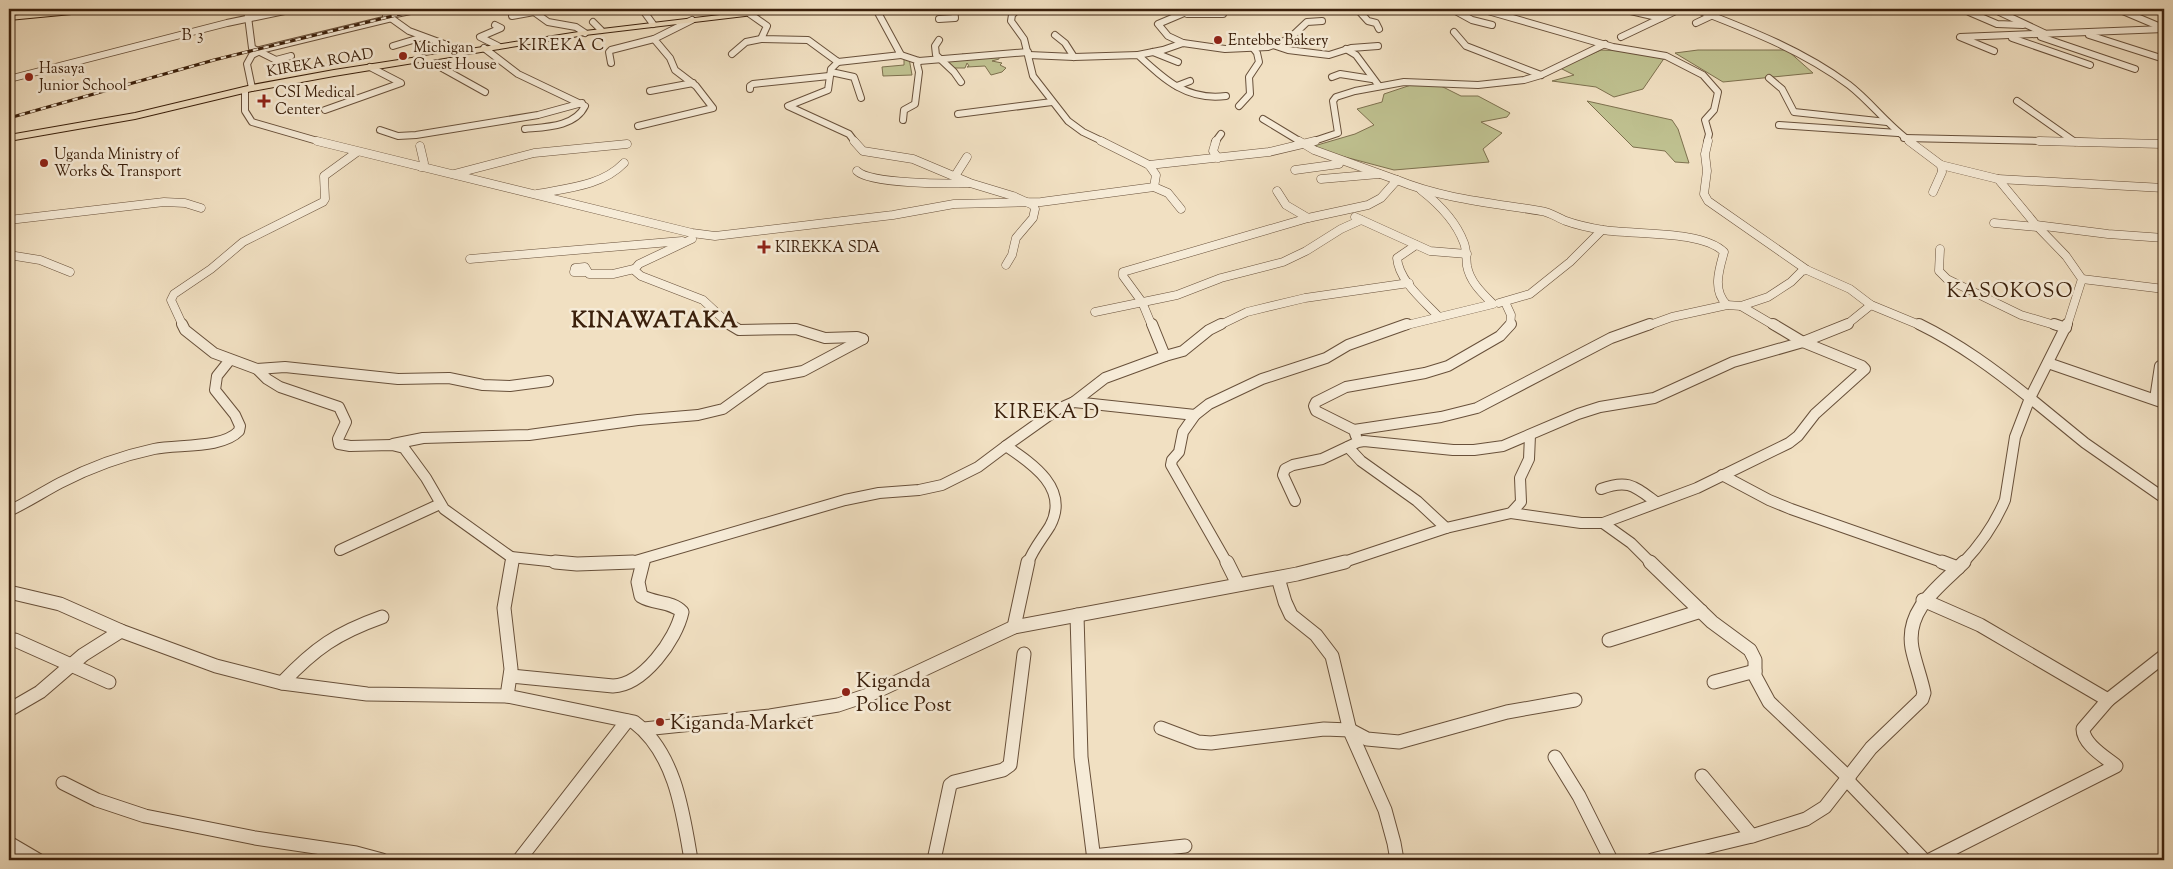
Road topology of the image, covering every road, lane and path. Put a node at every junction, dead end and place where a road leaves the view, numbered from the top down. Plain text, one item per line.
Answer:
1 (103, 9) edge
2 (294, 9) edge
3 (420, 9) edge
4 (642, 9) edge
5 (788, 9) edge
6 (876, 9) edge
7 (954, 9) edge
8 (1018, 9) edge
9 (1331, 9) edge
10 (1439, 9) edge
11 (1452, 9) edge
12 (1481, 9) edge
13 (1622, 9) edge
14 (1680, 9) edge
15 (1695, 9) edge
16 (1993, 9) edge
17 (2118, 9) edge
18 (86, 10) edge
19 (1359, 10) junction
20 (532, 11) edge
21 (1182, 11) edge
22 (1969, 12) dead end
23 (248, 14) edge
24 (750, 14) junction
25 (1223, 14) dead end
26 (1713, 15) junction
27 (512, 16) dead end
28 (390, 17) junction
29 (9, 18) edge
30 (1661, 18) junction
31 (939, 19) dead end
32 (692, 20) junction
33 (1322, 21) dead end
34 (593, 22) dead end
35 (1696, 23) dead end
36 (495, 24) dead end
37 (653, 24) junction
38 (1492, 25) dead end
39 (2027, 25) junction
40 (1379, 29) dead end
41 (2164, 29) edge
42 (601, 30) junction
43 (585, 32) junction
44 (1454, 32) dead end
45 (2083, 33) junction
46 (2034, 34) junction
47 (2048, 34) junction
48 (302, 35) dead end
49 (2004, 35) junction
50 (1055, 36) dead end
51 (423, 37) junction
52 (1621, 37) dead end
53 (654, 39) junction
54 (761, 39) junction
55 (939, 40) dead end
56 (1183, 43) junction
57 (1605, 44) junction
58 (1273, 45) junction
59 (393, 46) dead end
60 (498, 46) junction
61 (1378, 46) dead end
62 (484, 48) junction
63 (1253, 48) junction
64 (1346, 49) junction
65 (257, 51) junction
66 (1994, 51) dead end
67 (1153, 52) junction
68 (456, 53) junction
69 (732, 54) dead end
70 (1029, 54) junction
71 (1138, 54) junction
72 (264, 55) junction
73 (901, 55) junction
74 (291, 56) dead end
75 (1074, 57) junction
76 (250, 58) junction
77 (424, 58) junction
78 (940, 59) junction
79 (2164, 59) edge
80 (919, 61) junction
81 (838, 62) junction
82 (1178, 62) dead end
83 (611, 63) dead end
84 (2090, 65) dead end
85 (370, 67) junction
86 (2135, 69) dead end
87 (1411, 72) dead end
88 (830, 74) junction
89 (1541, 75) junction
90 (1332, 77) dead end
91 (1769, 78) dead end
92 (9, 79) edge
93 (1372, 79) junction
94 (1190, 81) dead end
95 (961, 82) dead end
96 (1410, 82) junction
97 (693, 83) junction
98 (1177, 86) junction
99 (1379, 86) junction
100 (249, 89) junction
101 (750, 89) dead end
102 (650, 91) dead end
103 (485, 92) dead end
104 (1226, 96) dead end
105 (861, 98) dead end
106 (2017, 101) dead end
107 (1052, 102) junction
108 (582, 103) junction
109 (1239, 106) dead end
110 (325, 110) dead end
111 (958, 114) dead end
112 (1263, 119) dead end
113 (903, 120) dead end
114 (1887, 122) junction
115 (1779, 125) dead end
116 (638, 126) dead end
117 (525, 129) dead end
118 (380, 130) dead end
119 (1220, 134) dead end
120 (1901, 135) junction
121 (9, 138) edge
122 (2075, 142) junction
123 (627, 144) dead end
124 (2162, 144) dead end
125 (1304, 145) junction
126 (420, 146) dead end
127 (357, 152) junction
128 (967, 156) dead end
129 (1218, 158) junction
130 (1339, 160) junction
131 (624, 163) dead end
132 (1149, 165) junction
133 (1940, 165) junction
134 (421, 167) junction
135 (857, 170) dead end
136 (1295, 170) dead end
137 (1380, 174) junction
138 (451, 175) junction
139 (955, 176) junction
140 (1321, 178) dead end
141 (1998, 179) junction
142 (1397, 180) junction
143 (970, 183) junction
144 (1154, 186) junction
145 (2164, 188) edge
146 (1421, 190) junction
147 (1276, 191) dead end
148 (1933, 192) dead end
149 (534, 195) junction
150 (1029, 202) junction
151 (201, 208) dead end
152 (1181, 208) dead end
153 (1343, 210) junction
154 (1308, 218) junction
155 (9, 220) edge
156 (1361, 220) junction
157 (1994, 223) dead end
158 (2036, 226) junction
159 (1602, 230) junction
160 (715, 236) junction
161 (2164, 238) edge
162 (692, 239) junction
163 (1416, 245) junction
164 (1940, 250) dead end
165 (1467, 254) junction
166 (9, 255) edge
167 (470, 259) dead end
168 (1006, 265) dead end
169 (634, 269) junction
170 (1806, 270) junction
171 (70, 272) dead end
172 (587, 272) dead end
173 (2082, 279) junction
174 (1409, 283) junction
175 (2164, 289) edge
176 (1142, 302) junction
177 (1505, 302) junction
178 (1493, 304) junction
179 (1728, 305) junction
180 (1870, 305) junction
181 (1741, 306) junction
182 (1095, 312) dead end
183 (1438, 316) junction
184 (2066, 328) junction
185 (1803, 342) junction
186 (1166, 356) junction
187 (229, 360) junction
188 (2048, 363) junction
189 (2160, 366) dead end
190 (257, 369) junction
191 (548, 381) dead end
192 (2030, 398) junction
193 (2160, 401) edge
194 (1074, 402) junction
195 (1195, 415) junction
196 (1354, 430) junction
197 (1530, 436) junction
198 (1359, 442) junction
199 (392, 444) junction
200 (1006, 446) junction
201 (1348, 447) junction
202 (1722, 475) junction
203 (1601, 489) dead end
204 (2164, 498) edge
205 (1295, 501) dead end
206 (1656, 502) junction
207 (440, 504) junction
208 (9, 512) edge
209 (1511, 513) junction
210 (1603, 523) junction
211 (1446, 528) junction
212 (340, 550) dead end
213 (511, 557) junction
214 (643, 560) junction
215 (1958, 568) junction
216 (1278, 578) junction
217 (1238, 584) junction
218 (9, 592) edge
219 (1923, 600) junction
220 (1701, 611) junction
221 (1077, 615) junction
222 (382, 617) dead end
223 (1014, 627) junction
224 (121, 631) junction
225 (14, 640) dead end
226 (1608, 640) dead end
227 (1024, 654) dead end
228 (2164, 656) edge
229 (71, 664) junction
230 (1755, 671) junction
231 (511, 676) junction
232 (109, 682) dead end
233 (1714, 682) dead end
234 (282, 683) junction
235 (507, 696) junction
236 (1575, 700) dead end
237 (2108, 700) junction
238 (9, 710) edge
239 (627, 721) junction
240 (1161, 728) dead end
241 (644, 729) junction
242 (1350, 730) junction
243 (1555, 758) dead end
244 (1702, 776) dead end
245 (1848, 779) junction
246 (64, 783) dead end
247 (1752, 836) junction
248 (9, 843) edge
249 (1185, 846) dead end
250 (1094, 858) edge
251 (38, 860) edge
252 (382, 860) edge
253 (519, 860) edge
254 (691, 860) edge
255 (934, 860) edge
256 (1397, 860) edge
257 (1611, 860) edge
258 (1652, 860) edge
259 (1924, 860) edge
260 (1930, 860) edge

1 - 18 highway
2 - 23 street
3 - 28 street
4 - 37 street
5 - 24 main road, KIREKA ROAD
6 - 73 street
7 - 31 street
8 - 70 street
9 - 19 street
10 - 19 street
11 - 38 street
12 - 57 street
13 - 30 street
14 - 30 street
15 - 26 street
16 - 39 street
17 - 41 street
18 - 29 highway
19 - 40 street
20 - 27 street
20 - 43 street
21 - 25 street
21 - 56 street
22 - 39 street
23 - 65 street
23 - 92 street
24 - 32 main road, KIREKA ROAD
24 - 54 street
26 - 35 street
26 - 114 street
28 - 48 street
28 - 51 street
28 - 65 street
30 - 52 street
32 - 37 main road, KIREKA ROAD
32 - 53 street
33 - 58 street
34 - 42 street
36 - 60 street
37 - 42 main road, KIREKA ROAD
39 - 47 street
41 - 45 street
42 - 43 main road, KIREKA ROAD
43 - 60 main road, KIREKA ROAD
44 - 89 street
45 - 47 street
45 - 79 street
46 - 47 street
46 - 49 street
46 - 86 street
49 - 66 street
49 - 84 street
50 - 75 street
51 - 59 street
51 - 68 street
53 - 83 street
53 - 97 street
54 - 69 street
54 - 81 street
55 - 78 street
56 - 63 street
56 - 67 street
57 - 89 street
57 - 170 street
58 - 63 street
58 - 64 street
60 - 62 main road, KIREKA ROAD
61 - 64 street
62 - 68 main road, KIREKA ROAD
62 - 108 street
63 - 109 street
64 - 93 street
65 - 72 street
65 - 76 street
67 - 71 street
67 - 82 street
68 - 77 main road, KIREKA ROAD
70 - 75 street
70 - 78 street
70 - 107 street
71 - 75 street
71 - 98 street
72 - 74 street
72 - 76 street
73 - 80 street
73 - 81 street
76 - 100 street
77 - 85 main road, KIREKA ROAD
77 - 103 street
78 - 80 street
78 - 95 street
80 - 113 street
81 - 88 street
85 - 100 main road, KIREKA ROAD
85 - 110 street
87 - 96 street
88 - 101 street
88 - 105 street
88 - 139 street
89 - 96 street
90 - 93 street
91 - 114 street
93 - 99 street
94 - 98 street
96 - 99 street
97 - 102 street
97 - 116 street
98 - 104 street
99 - 125 street
100 - 121 main road, KIREKA ROAD
100 - 127 street
106 - 122 street
107 - 111 street
107 - 132 street
108 - 117 street
108 - 118 street
112 - 125 street
114 - 120 street
115 - 120 street
119 - 129 street
120 - 122 street
120 - 133 street
122 - 124 street
123 - 138 street
125 - 129 street
125 - 130 street
126 - 134 street
127 - 134 street
127 - 187 street
128 - 139 street
129 - 132 street
130 - 136 street
130 - 137 street
131 - 149 street
132 - 144 street
133 - 141 street
133 - 148 street
134 - 138 street
135 - 143 street
137 - 140 street
137 - 142 street
138 - 149 street
139 - 143 street
141 - 145 street
141 - 158 street
142 - 146 street
142 - 153 street
143 - 150 street
144 - 150 street
144 - 152 street
146 - 159 street
146 - 165 street
147 - 154 street
149 - 160 street
150 - 160 street
150 - 168 street
151 - 155 street
153 - 154 street
153 - 156 street
154 - 176 street
156 - 163 street
156 - 176 street
157 - 158 street
158 - 161 street
158 - 173 street
159 - 177 street
159 - 179 street
160 - 162 street
162 - 167 street
162 - 169 street
163 - 165 street
163 - 174 street
164 - 184 street
165 - 178 street
166 - 171 street
169 - 172 street
169 - 199 street
170 - 180 street
170 - 181 street
173 - 175 street
173 - 184 street
174 - 183 street
174 - 186 street
176 - 182 street
176 - 186 street
177 - 178 street
177 - 196 street
178 - 183 street
179 - 181 street
179 - 196 street
180 - 185 street
180 - 192 street
181 - 185 street
183 - 195 street
184 - 188 street
185 - 197 street
185 - 202 street
186 - 194 street
187 - 190 street
187 - 208 street
188 - 192 street
188 - 193 street
189 - 193 street
190 - 191 street
190 - 199 street
192 - 204 street
192 - 215 street
194 - 195 street
194 - 200 street
195 - 217 street
196 - 198 street
197 - 198 street
197 - 209 street
198 - 201 street
199 - 207 street
200 - 214 street
200 - 223 street
201 - 205 street
201 - 211 street
202 - 206 street
202 - 215 street
203 - 206 street
206 - 210 street
207 - 212 street
207 - 213 street
209 - 210 street
209 - 211 street
210 - 220 street
211 - 216 street
213 - 214 street
213 - 231 street
214 - 231 street
215 - 219 street
216 - 217 street
216 - 242 street
217 - 221 street
218 - 224 street
219 - 237 street
219 - 245 street
220 - 226 street
220 - 230 street
221 - 223 street
221 - 250 street
222 - 234 street
223 - 241 street
224 - 229 street
224 - 234 street
225 - 229 street
227 - 255 street
228 - 237 street
229 - 232 street
229 - 238 street
230 - 233 street
230 - 245 street
231 - 235 street
234 - 235 street
235 - 239 street
236 - 242 street
237 - 260 street
239 - 241 street
239 - 253 street
240 - 242 street
241 - 254 street
242 - 256 street
243 - 257 street
244 - 247 street
245 - 247 street
245 - 259 street
246 - 252 street
247 - 258 street
248 - 251 street
249 - 250 street

